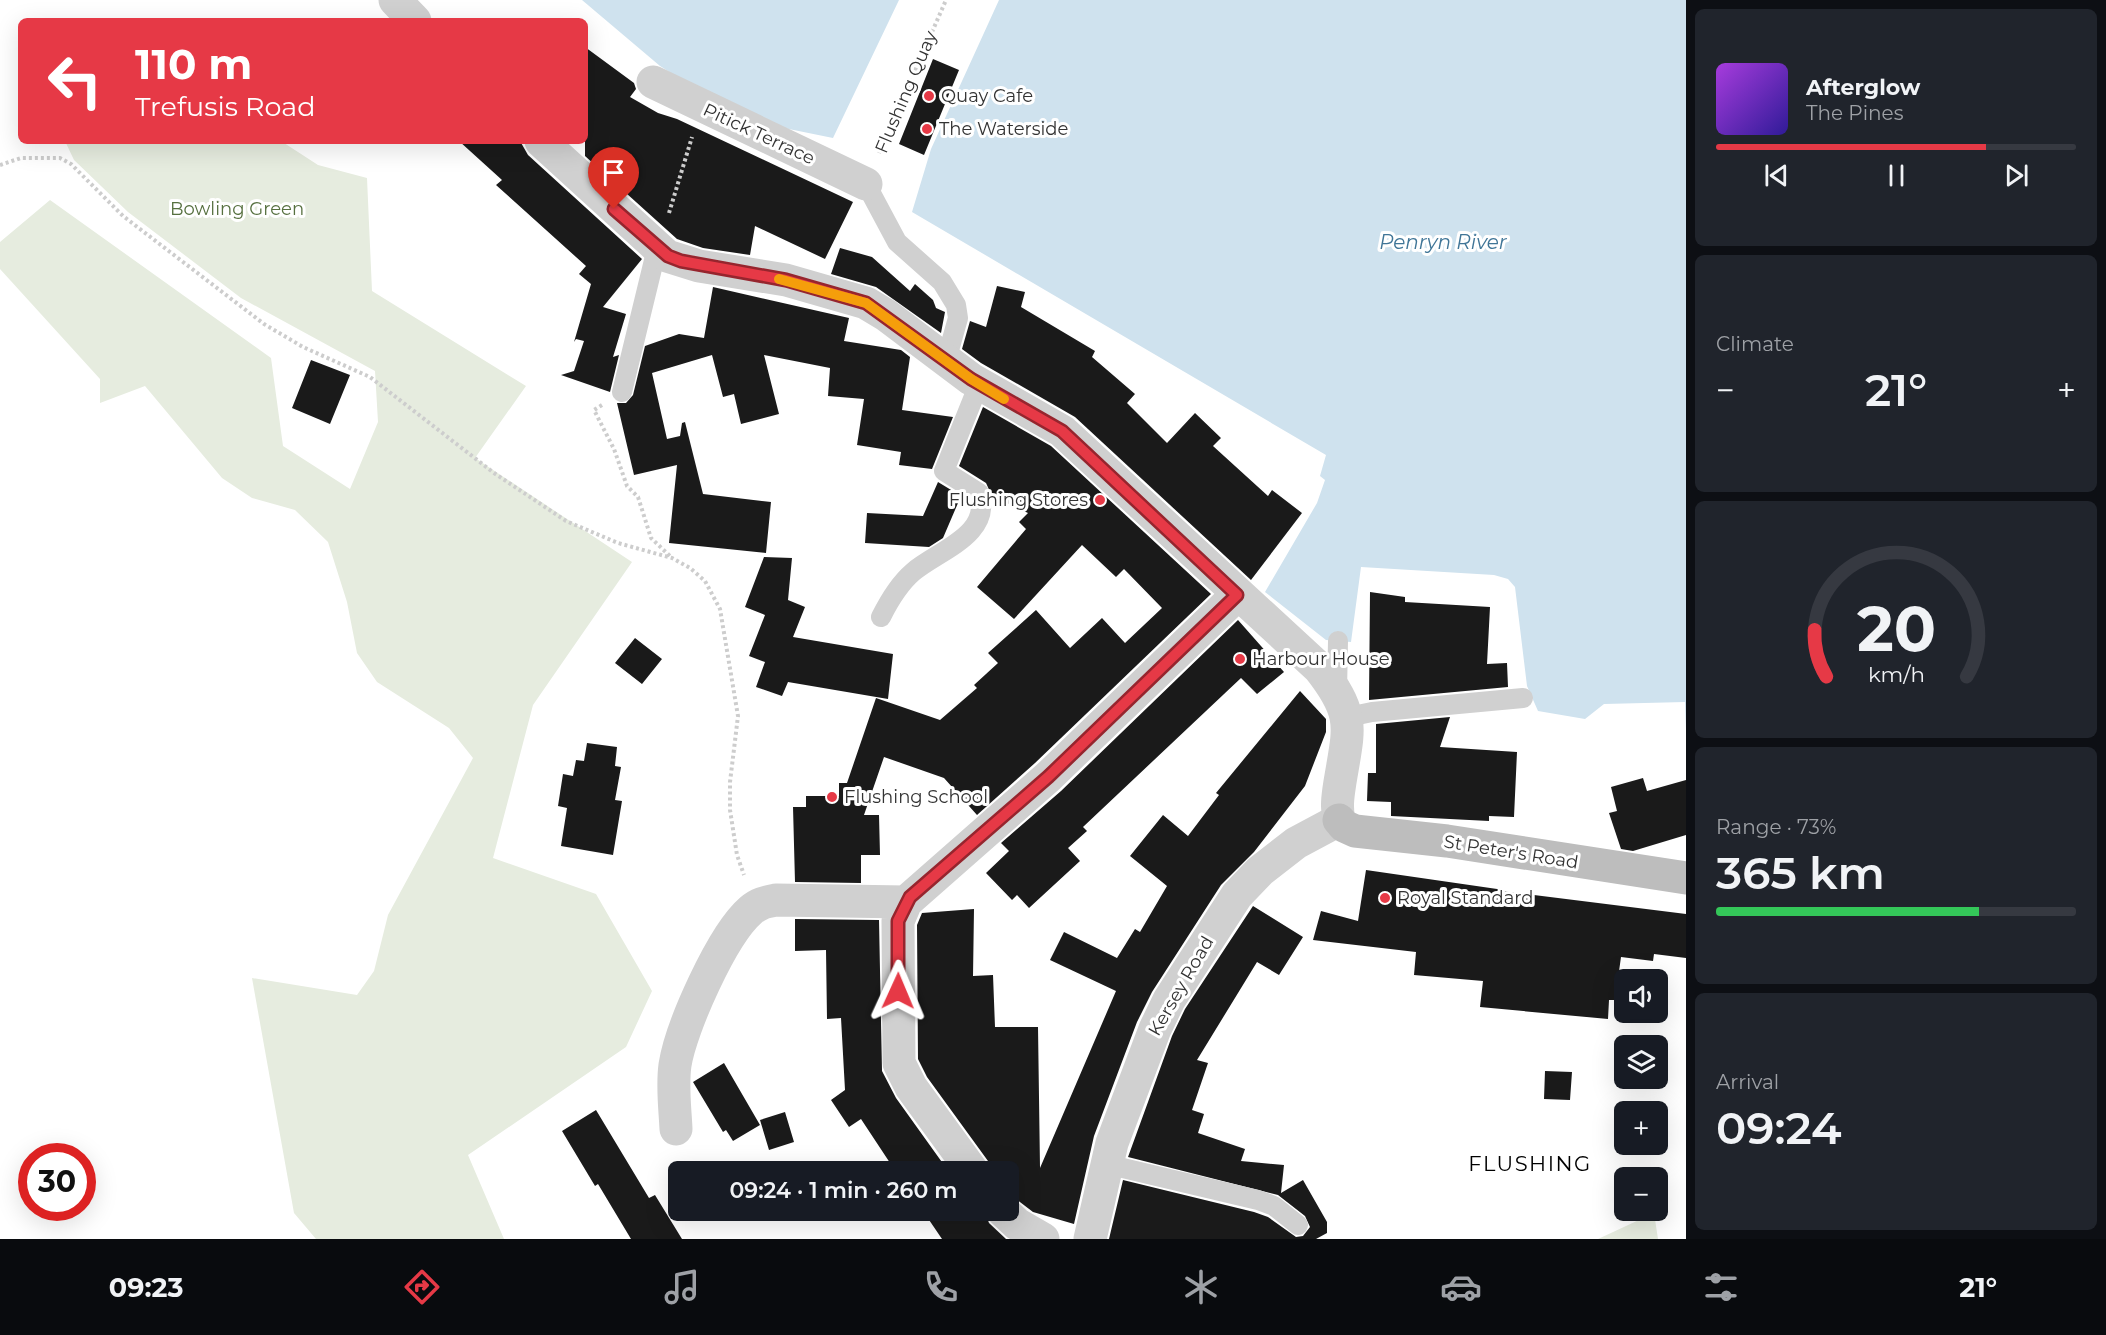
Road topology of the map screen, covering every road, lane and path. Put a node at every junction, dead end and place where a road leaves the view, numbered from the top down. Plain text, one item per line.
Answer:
1 (395, 0) edge
2 (946, 0) edge
3 (412, 18) edge
4 (653, 82) dead end
5 (701, 107) junction
6 (544, 144) edge
7 (0, 165) edge
8 (866, 184) junction
9 (657, 248) junction
10 (946, 361) junction
11 (978, 384) junction
12 (622, 392) dead end
13 (594, 410) dead end
14 (672, 558) junction
15 (1237, 595) junction
16 (881, 617) dead end
17 (1338, 641) dead end
18 (1523, 698) dead end
19 (1343, 705) junction
20 (1339, 820) junction
21 (743, 872) dead end
22 (1686, 878) edge
23 (906, 902) junction
24 (676, 1129) dead end
25 (965, 1161) edge
26 (1106, 1164) junction
27 (1014, 1221) edge
28 (1298, 1225) dead end
29 (1043, 1239) edge
30 (1090, 1239) edge

1 - 3 street
2 - 8 path, Flushing Quay
4 - 5 street, Pitick Terrace
5 - 8 street, Pitick Terrace
5 - 9 path
6 - 9 street
7 - 14 path
8 - 10 lane
9 - 10 street
9 - 12 lane
10 - 11 street
11 - 15 street
11 - 16 lane
13 - 14 path
14 - 21 path
15 - 19 street
15 - 23 street
17 - 19 lane
18 - 19 lane
19 - 20 street
20 - 22 street, St Peter's Road
20 - 26 street, Kersey Road
23 - 24 street
23 - 25 street
26 - 28 lane
26 - 30 street, Kersey Road
27 - 29 street

